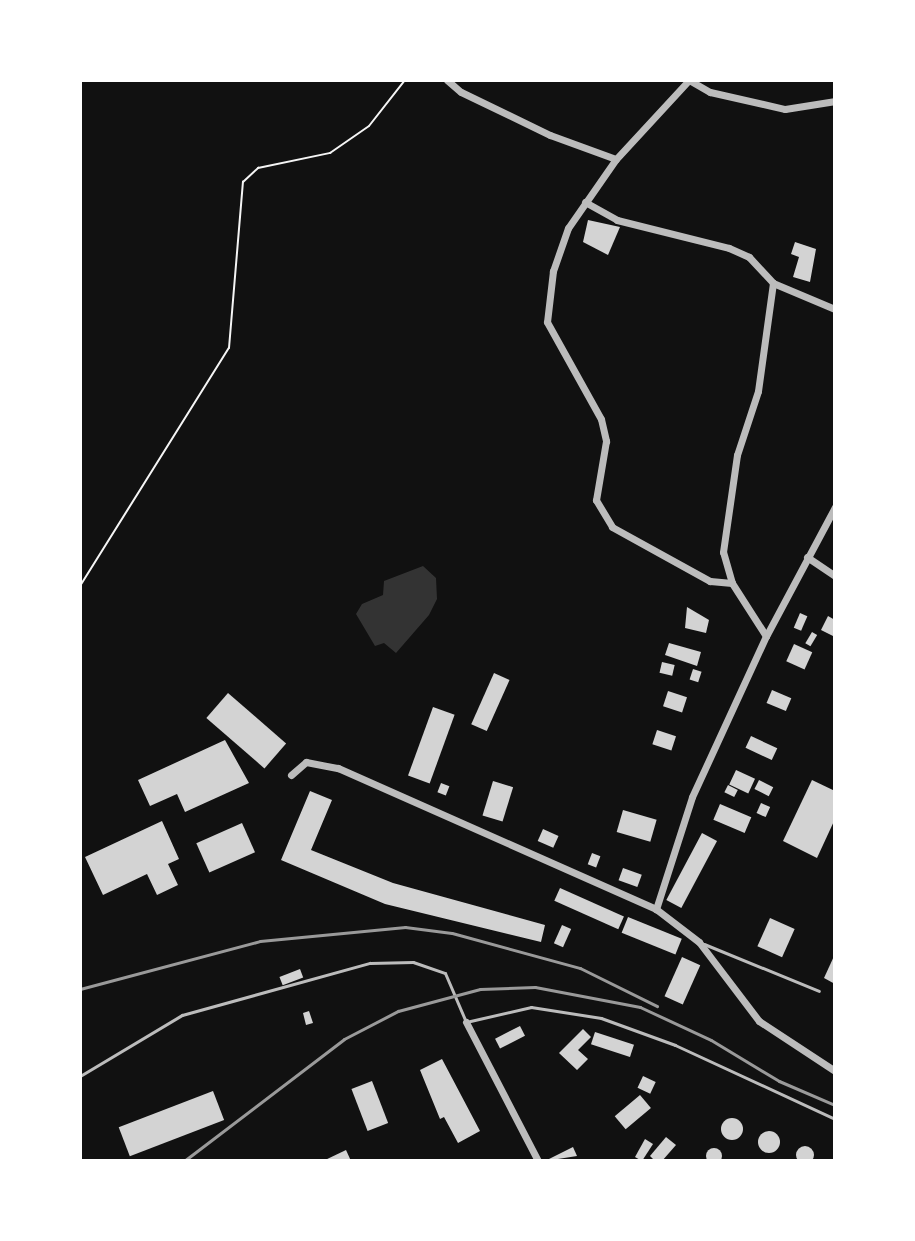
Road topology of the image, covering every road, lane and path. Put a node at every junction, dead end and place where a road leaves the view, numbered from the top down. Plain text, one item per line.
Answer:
1 (405, 80) edge
2 (447, 80) edge
3 (689, 80) edge
4 (835, 101) edge
5 (616, 159) junction
6 (585, 202) junction
7 (773, 283) junction
8 (835, 309) edge
9 (835, 507) edge
10 (807, 557) junction
11 (835, 576) edge
12 (732, 583) junction
13 (80, 586) edge
14 (766, 636) junction
15 (291, 775) dead end
16 (656, 909) junction
17 (699, 942) junction
18 (819, 991) dead end
19 (466, 1022) junction
20 (835, 1071) edge
21 (80, 1076) edge
22 (835, 1119) edge
23 (538, 1161) edge

1 - 13 path
2 - 5 street
3 - 4 street
3 - 5 street
5 - 6 street
6 - 7 street
6 - 12 street
7 - 8 street
7 - 12 street
9 - 10 street
10 - 11 street
10 - 14 street
12 - 14 street
14 - 16 street
15 - 16 street
16 - 17 street
17 - 18 lane
17 - 20 street
19 - 21 lane
19 - 22 lane
19 - 23 street

